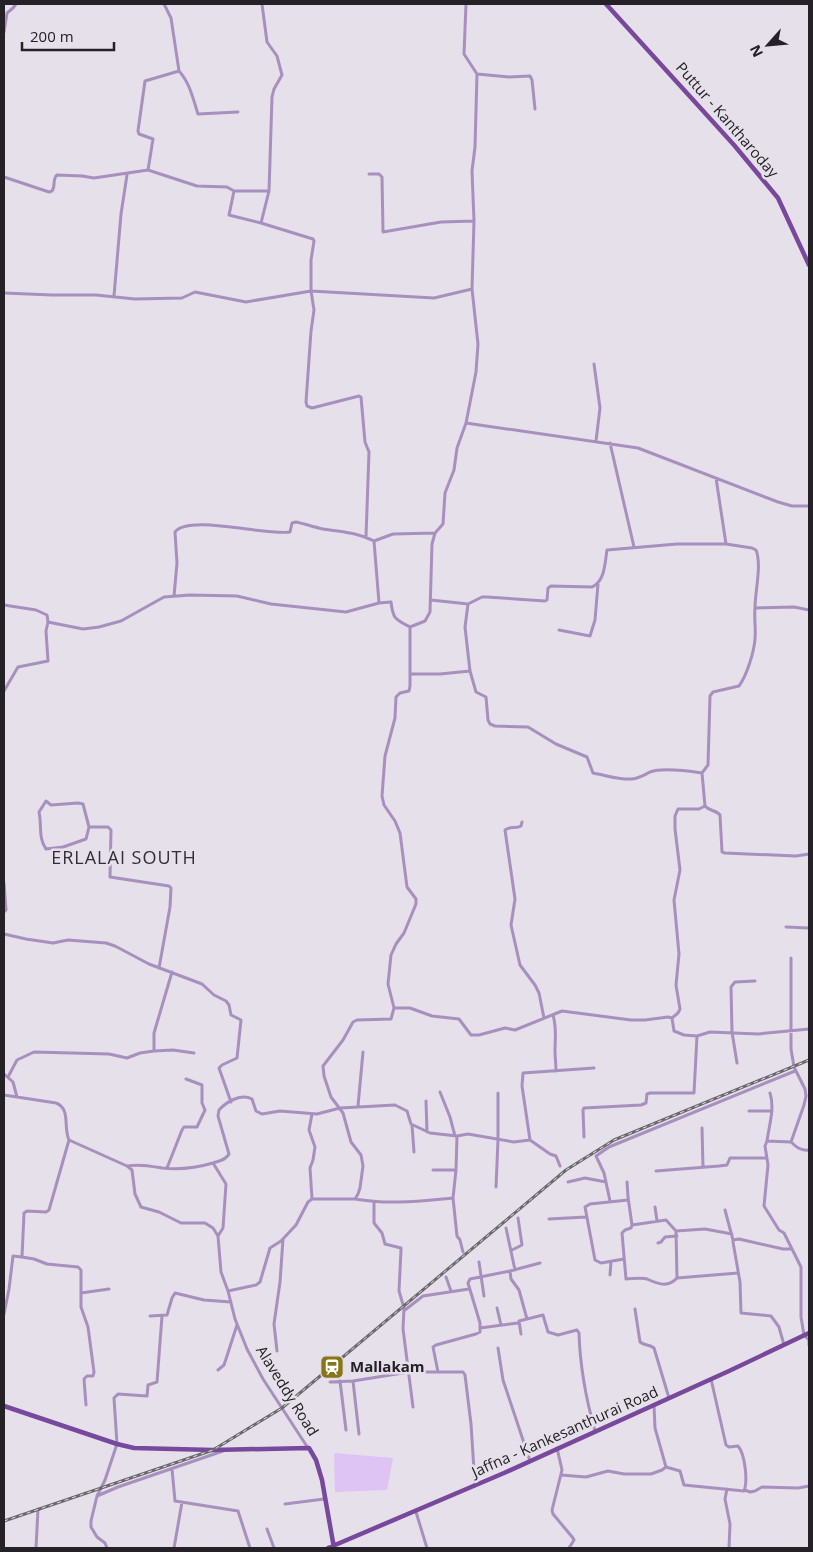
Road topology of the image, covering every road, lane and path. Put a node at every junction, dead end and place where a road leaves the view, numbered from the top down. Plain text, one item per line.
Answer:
1 (16, 4) edge
2 (164, 4) edge
3 (262, 4) edge
4 (466, 4) edge
5 (606, 4) edge
6 (4, 32) edge
7 (180, 71) junction
8 (477, 74) junction
9 (535, 109) dead end
10 (238, 112) dead end
11 (148, 170) junction
12 (369, 174) dead end
13 (127, 175) junction
14 (4, 177) edge
15 (234, 190) junction
16 (269, 191) junction
17 (474, 221) junction
18 (261, 223) junction
19 (809, 265) edge
20 (472, 289) junction
21 (311, 291) junction
22 (4, 293) edge
23 (114, 296) junction
24 (594, 364) dead end
25 (466, 423) junction
26 (596, 441) junction
27 (610, 443) junction
28 (716, 478) junction
29 (809, 506) edge
30 (435, 533) junction
31 (366, 537) junction
32 (374, 541) junction
33 (726, 544) junction
34 (634, 548) junction
35 (598, 584) junction
36 (174, 596) junction
37 (431, 600) junction
38 (379, 603) junction
39 (468, 604) junction
40 (4, 605) edge
41 (755, 608) junction
42 (809, 610) edge
43 (48, 622) junction
44 (410, 627) junction
45 (559, 630) dead end
46 (470, 671) junction
47 (411, 674) junction
48 (4, 691) edge
49 (702, 773) junction
50 (704, 806) junction
51 (522, 822) dead end
52 (89, 827) junction
53 (809, 854) edge
54 (4, 883) edge
55 (4, 912) edge
56 (786, 927) dead end
57 (809, 928) edge
58 (4, 934) edge
59 (791, 958) dead end
60 (159, 968) junction
61 (172, 972) junction
62 (755, 981) dead end
63 (394, 1008) junction
64 (553, 1015) junction
65 (544, 1018) junction
66 (672, 1018) junction
67 (809, 1029) edge
68 (790, 1030) junction
69 (732, 1032) junction
70 (697, 1036) junction
71 (154, 1051) junction
72 (363, 1052) dead end
73 (194, 1054) dead end
74 (737, 1063) dead end
75 (594, 1068) dead end
76 (556, 1071) junction
77 (795, 1071) junction
78 (4, 1074) edge
79 (8, 1077) junction
80 (186, 1079) dead end
81 (440, 1092) dead end
82 (498, 1093) dead end
83 (770, 1093) dead end
84 (4, 1095) edge
85 (17, 1097) junction
86 (426, 1101) dead end
87 (231, 1102) junction
88 (358, 1106) junction
89 (340, 1108) junction
90 (749, 1111) dead end
91 (772, 1111) junction
92 (312, 1114) junction
93 (412, 1124) junction
94 (702, 1128) dead end
95 (427, 1132) junction
96 (456, 1136) junction
97 (584, 1137) dead end
98 (69, 1140) junction
99 (498, 1140) junction
100 (530, 1140) junction
101 (768, 1141) junction
102 (791, 1142) junction
103 (809, 1150) edge
104 (414, 1152) dead end
105 (766, 1158) junction
106 (213, 1163) junction
107 (127, 1166) junction
108 (560, 1166) dead end
109 (703, 1167) junction
110 (167, 1168) junction
111 (433, 1170) dead end
112 (456, 1170) junction
113 (656, 1171) dead end
114 (568, 1182) dead end
115 (606, 1182) junction
116 (627, 1182) dead end
117 (496, 1187) dead end
118 (453, 1198) junction
119 (312, 1199) junction
120 (355, 1199) junction
121 (628, 1200) junction
122 (610, 1201) junction
123 (374, 1203) junction
124 (655, 1207) dead end
125 (725, 1210) dead end
126 (586, 1217) junction
127 (518, 1218) dead end
128 (549, 1219) dead end
129 (657, 1221) junction
130 (632, 1225) junction
131 (506, 1228) dead end
132 (676, 1231) junction
133 (732, 1234) junction
134 (218, 1236) junction
135 (677, 1236) junction
136 (284, 1239) junction
137 (733, 1240) junction
138 (658, 1243) dead end
139 (790, 1248) junction
140 (512, 1250) junction
141 (463, 1252) dead end
142 (22, 1257) junction
143 (624, 1259) junction
144 (479, 1262) dead end
145 (611, 1262) junction
146 (540, 1264) dead end
147 (515, 1270) junction
148 (510, 1272) junction
149 (738, 1273) junction
150 (610, 1275) dead end
151 (446, 1277) dead end
152 (481, 1277) junction
153 (677, 1278) junction
154 (109, 1289) dead end
155 (469, 1289) junction
156 (228, 1291) junction
157 (450, 1291) junction
158 (81, 1292) junction
159 (484, 1296) dead end
160 (231, 1302) junction
161 (497, 1308) dead end
162 (635, 1309) dead end
163 (404, 1310) junction
164 (4, 1314) edge
165 (150, 1316) dead end
166 (162, 1316) junction
167 (527, 1319) junction
168 (518, 1323) junction
169 (237, 1324) junction
170 (501, 1325) junction
171 (480, 1328) junction
172 (521, 1334) dead end
173 (807, 1334) edge
174 (784, 1345) junction
175 (809, 1346) edge
176 (498, 1348) dead end
177 (278, 1351) dead end
178 (218, 1370) dead end
179 (409, 1372) junction
180 (438, 1372) junction
181 (711, 1379) junction
182 (340, 1381) junction
183 (353, 1381) junction
184 (330, 1382) dead end
185 (670, 1398) junction
186 (86, 1405) dead end
187 (654, 1405) junction
188 (4, 1406) edge
189 (413, 1407) dead end
190 (346, 1430) dead end
191 (595, 1432) junction
192 (359, 1434) dead end
193 (117, 1444) junction
194 (309, 1448) junction
195 (557, 1448) junction
196 (229, 1450) junction
197 (530, 1461) junction
198 (666, 1467) junction
199 (172, 1469) junction
200 (561, 1475) junction
201 (475, 1486) junction
202 (809, 1486) edge
203 (727, 1489) junction
204 (744, 1490) junction
205 (97, 1496) junction
206 (324, 1499) junction
207 (182, 1502) junction
208 (285, 1504) dead end
209 (38, 1510) dead end
210 (416, 1512) junction
211 (267, 1529) dead end
212 (334, 1547) edge
213 (36, 1548) edge
214 (107, 1548) edge
215 (174, 1548) edge
216 (250, 1548) edge
217 (274, 1548) edge
218 (328, 1548) edge
219 (427, 1548) edge
220 (569, 1548) edge
221 (729, 1548) edge

1 - 6 street
2 - 7 street
3 - 16 street
4 - 8 street
5 - 19 main road, Puttur - Kantharoday
7 - 10 street
7 - 11 street
8 - 9 street
8 - 17 street
11 - 13 street
11 - 15 street
12 - 17 street
13 - 14 street
13 - 23 street
15 - 16 street
15 - 18 street
16 - 18 street
17 - 20 street
18 - 21 street
20 - 21 street
20 - 25 street
21 - 23 street
21 - 31 street
22 - 23 street
24 - 26 street
25 - 26 street
25 - 30 street
26 - 27 street
27 - 28 street
27 - 34 street
28 - 29 street
28 - 33 street
30 - 32 street
30 - 37 street
31 - 32 street
31 - 36 street
32 - 38 street
33 - 34 street
33 - 41 street
34 - 35 street
35 - 39 street
35 - 45 street
36 - 38 street
36 - 43 street
37 - 39 street
37 - 44 street
38 - 44 street
39 - 46 street
40 - 43 street
41 - 42 street
41 - 49 street
43 - 48 street
44 - 47 street
46 - 47 street
46 - 49 street
47 - 63 street
49 - 50 street
50 - 53 street
50 - 66 street
51 - 65 street
52 - 52 street
52 - 60 street
54 - 55 street
56 - 57 street
58 - 60 street
59 - 68 street
60 - 61 street
61 - 71 street
61 - 87 street
62 - 69 street
63 - 65 street
63 - 89 street
64 - 65 street
64 - 66 street
64 - 76 street
66 - 70 street
67 - 68 street
68 - 69 street
68 - 77 street
69 - 70 street
69 - 74 street
70 - 97 street
71 - 73 street
71 - 79 street
72 - 88 street
75 - 76 street
76 - 100 street
77 - 102 street
77 - 115 street
78 - 79 street
79 - 85 street
80 - 110 street
81 - 96 street
82 - 99 street
83 - 91 street
84 - 85 street
85 - 98 street
86 - 95 street
87 - 92 street
87 - 106 street
88 - 89 street
88 - 93 street
89 - 92 street
89 - 120 street
90 - 91 street
91 - 101 street
92 - 119 street
93 - 95 street
93 - 104 street
94 - 109 street
95 - 96 street
96 - 99 street
96 - 112 street
98 - 107 street
98 - 142 street
99 - 100 street
99 - 117 street
100 - 108 street
101 - 102 street
101 - 105 street
102 - 103 street
105 - 109 street
105 - 139 street
106 - 110 street
106 - 134 street, Alaveddy Road
107 - 110 street
107 - 134 street
109 - 113 street
111 - 112 street
112 - 118 street
114 - 115 street
115 - 122 street
116 - 121 street
118 - 123 street
118 - 141 street
119 - 120 street
119 - 136 street
120 - 123 street
121 - 122 street
121 - 130 street
122 - 126 street
123 - 163 street
124 - 129 street
125 - 133 street
126 - 128 street
126 - 145 street
127 - 140 street
129 - 130 street
129 - 132 street
130 - 143 street
131 - 140 street
132 - 133 street
132 - 135 street
133 - 137 street
134 - 156 street, Alaveddy Road
135 - 138 street
135 - 153 street
136 - 156 street
136 - 177 street
137 - 139 street
137 - 149 street
139 - 173 street
140 - 147 street
142 - 158 street
142 - 164 street
143 - 145 street
143 - 153 street
144 - 152 street
145 - 150 street
146 - 147 street
147 - 148 street
148 - 152 street
148 - 167 street
149 - 153 street
149 - 174 street
151 - 157 street
152 - 155 street
152 - 159 street
154 - 158 street
155 - 157 street
155 - 171 street
156 - 160 street, Alaveddy Road
157 - 163 street
158 - 186 street
160 - 166 street
160 - 169 street, Alaveddy Road
161 - 170 street
162 - 185 street
163 - 179 street
165 - 166 street
166 - 193 street
167 - 168 street
167 - 191 street
168 - 170 street
168 - 172 street
169 - 178 street
169 - 194 street, Alaveddy Road
170 - 171 street
171 - 180 street
173 - 174 main road, Jaffna - Kankesanthurai Road
173 - 175 street
174 - 181 main road, Jaffna - Kankesanthurai Road
176 - 197 street
179 - 180 street
179 - 183 street
179 - 189 street
180 - 201 street
181 - 185 main road, Jaffna - Kankesanthurai Road
181 - 204 street
182 - 183 street
182 - 184 street
182 - 190 street
183 - 192 street
185 - 187 main road, Jaffna - Kankesanthurai Road
187 - 191 main road, Jaffna - Kankesanthurai Road
187 - 198 street
188 - 193 main road
191 - 195 main road, Jaffna - Kankesanthurai Road
193 - 196 main road
193 - 205 street
194 - 196 main road
194 - 206 main road
195 - 197 main road, Jaffna - Kankesanthurai Road
195 - 200 street
196 - 199 street
197 - 201 main road, Jaffna - Kankesanthurai Road
198 - 200 street
198 - 203 street
199 - 205 street
199 - 207 street
200 - 220 street
201 - 210 main road, Jaffna - Kankesanthurai Road
202 - 204 street
203 - 204 street
203 - 221 street
205 - 214 street
206 - 208 street
206 - 212 main road
207 - 215 street
207 - 216 street
209 - 213 street
210 - 212 main road, Jaffna - Kankesanthurai Road
210 - 219 street
211 - 217 street
212 - 218 main road, Jaffna - Kankesanthurai Road

